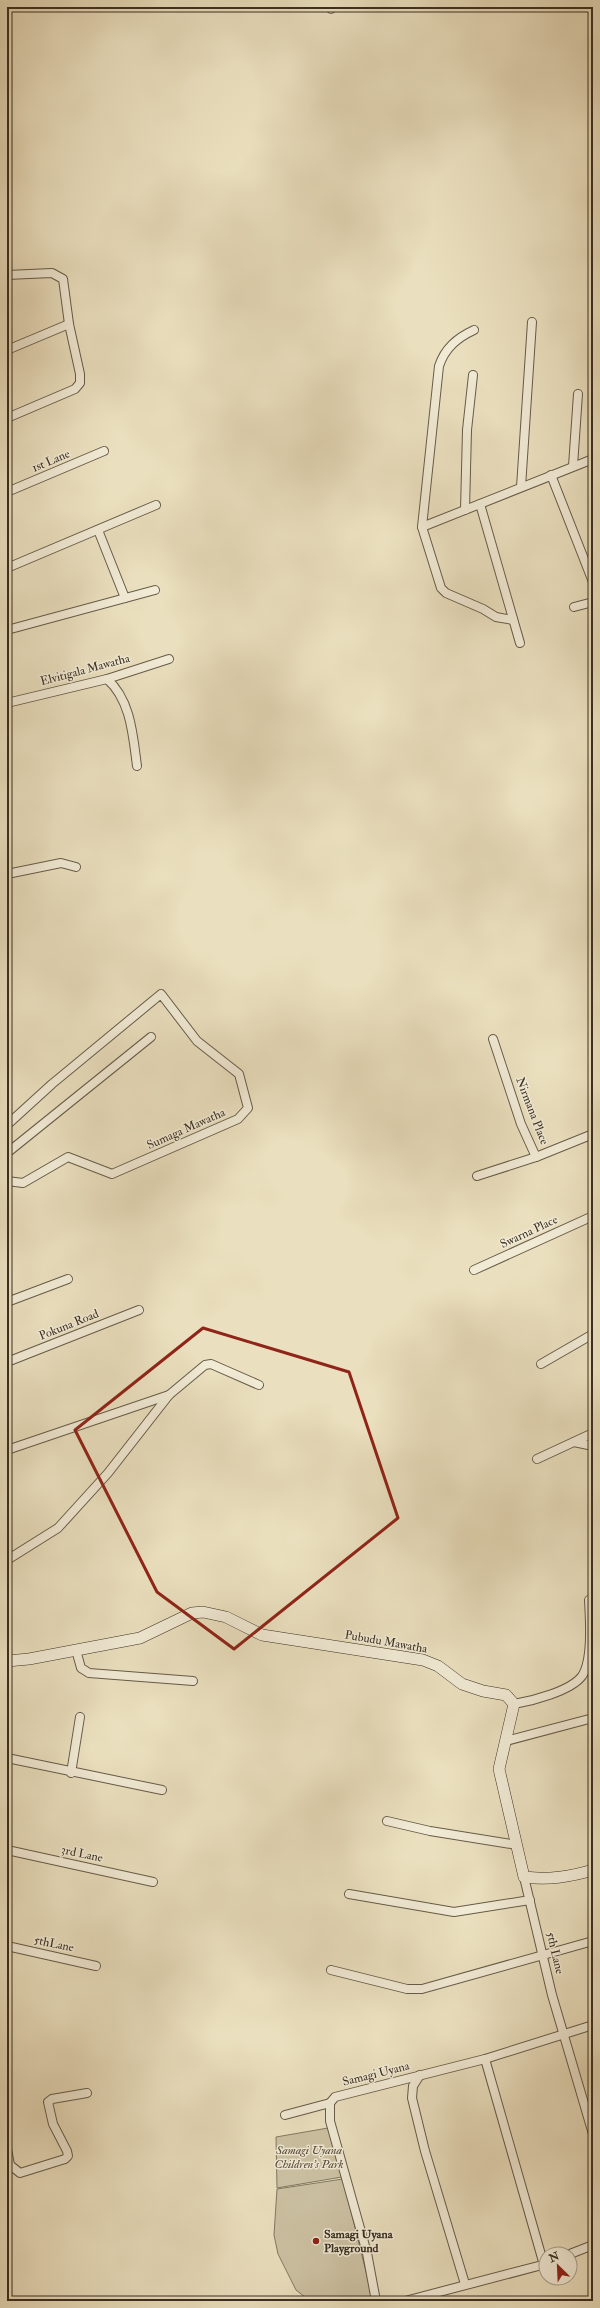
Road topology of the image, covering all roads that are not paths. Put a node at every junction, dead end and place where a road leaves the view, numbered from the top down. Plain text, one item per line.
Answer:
1 (7, 275) edge
2 (532, 322) dead end
3 (69, 324) junction
4 (474, 330) dead end
5 (7, 350) edge
6 (473, 375) dead end
7 (578, 394) dead end
8 (7, 418) edge
9 (104, 451) dead end
10 (593, 459) edge
11 (573, 466) junction
12 (552, 475) junction
13 (521, 487) junction
14 (7, 492) edge
15 (480, 504) junction
16 (156, 505) dead end
17 (465, 510) junction
18 (422, 527) junction
19 (98, 530) junction
20 (7, 568) edge
21 (593, 582) edge
22 (154, 590) dead end
23 (125, 598) junction
24 (593, 602) edge
25 (574, 607) dead end
26 (513, 620) junction
27 (7, 630) edge
28 (520, 643) dead end
29 (169, 659) dead end
30 (107, 679) junction
31 (7, 703) edge
32 (137, 766) dead end
33 (76, 867) dead end
34 (7, 874) edge
35 (151, 1037) dead end
36 (493, 1039) dead end
37 (7, 1125) edge
38 (593, 1134) edge
39 (7, 1153) edge
40 (536, 1157) junction
41 (477, 1176) dead end
42 (7, 1181) edge
43 (593, 1216) edge
44 (474, 1270) dead end
45 (68, 1279) dead end
46 (7, 1302) edge
47 (139, 1310) dead end
48 (593, 1334) edge
49 (7, 1362) edge
50 (541, 1364) dead end
51 (259, 1385) dead end
52 (169, 1395) junction
53 (593, 1433) edge
54 (574, 1442) junction
55 (593, 1446) edge
56 (7, 1450) edge
57 (537, 1459) dead end
58 (7, 1560) edge
59 (589, 1600) dead end
60 (76, 1650) junction
61 (7, 1661) edge
62 (194, 1680) dead end
63 (514, 1704) junction
64 (80, 1717) dead end
65 (593, 1718) edge
66 (506, 1742) junction
67 (7, 1758) edge
68 (71, 1773) junction
69 (162, 1790) dead end
70 (387, 1821) dead end
71 (517, 1845) junction
72 (7, 1850) edge
73 (593, 1870) edge
74 (524, 1877) junction
75 (153, 1882) dead end
76 (349, 1894) dead end
77 (530, 1900) junction
78 (593, 1941) edge
79 (7, 1946) edge
80 (543, 1956) junction
81 (96, 1966) dead end
82 (331, 1970) dead end
83 (593, 2025) edge
84 (564, 2034) junction
85 (485, 2059) junction
86 (420, 2075) junction
87 (87, 2093) dead end
88 (330, 2103) junction
89 (285, 2114) dead end
90 (593, 2134) edge
91 (7, 2149) edge
92 (593, 2245) edge
93 (540, 2246) edge
94 (578, 2251) edge
95 (538, 2266) edge
96 (465, 2284) junction
97 (376, 2301) edge
98 (405, 2301) edge

1 - 3 street
2 - 13 street
3 - 5 street
3 - 8 street
4 - 18 street
6 - 17 street
7 - 11 street
9 - 14 street, 1st Lane
10 - 11 street
11 - 12 street
12 - 13 street
12 - 21 street
13 - 15 street
15 - 17 street
15 - 26 street
16 - 19 street
17 - 18 street
18 - 26 street
19 - 20 street
19 - 23 street
22 - 23 street
23 - 27 street
24 - 25 street
26 - 28 street
29 - 30 street, Elvitigala Mawatha
30 - 31 street, Elvitigala Mawatha
30 - 32 street
33 - 34 street
35 - 39 street
36 - 40 street, Nirmana Place
37 - 42 street, Sumaga Mawatha
38 - 40 street, Nirmana Place
40 - 41 street
43 - 44 street, Swarna Place
45 - 46 street
47 - 49 street, Pokuna Road
48 - 50 street
51 - 52 street
52 - 56 street
52 - 58 street
53 - 54 street
54 - 55 street
54 - 57 street
59 - 63 street
60 - 61 street, Pubudu Mawatha
60 - 62 street
60 - 63 street, Pubudu Mawatha
63 - 66 street
64 - 68 street
65 - 66 street
66 - 71 street
67 - 68 street
68 - 69 street
70 - 71 street
71 - 74 street
72 - 75 street, 3rd Lane
73 - 74 street
74 - 77 street, 5th Lane
76 - 77 street
77 - 80 street, 5th Lane
78 - 80 street
79 - 81 street, 5thLane
80 - 82 street
80 - 84 street, 5th Lane
83 - 84 street, Samagi Uyana
84 - 85 street, Samagi Uyana
84 - 90 street
85 - 86 street, Samagi Uyana
85 - 93 street
86 - 88 street, Samagi Uyana
86 - 96 street, Samagi Uyana
87 - 91 street
88 - 89 street, Samagi Uyana
88 - 97 street
92 - 94 street
95 - 96 street
96 - 98 street

